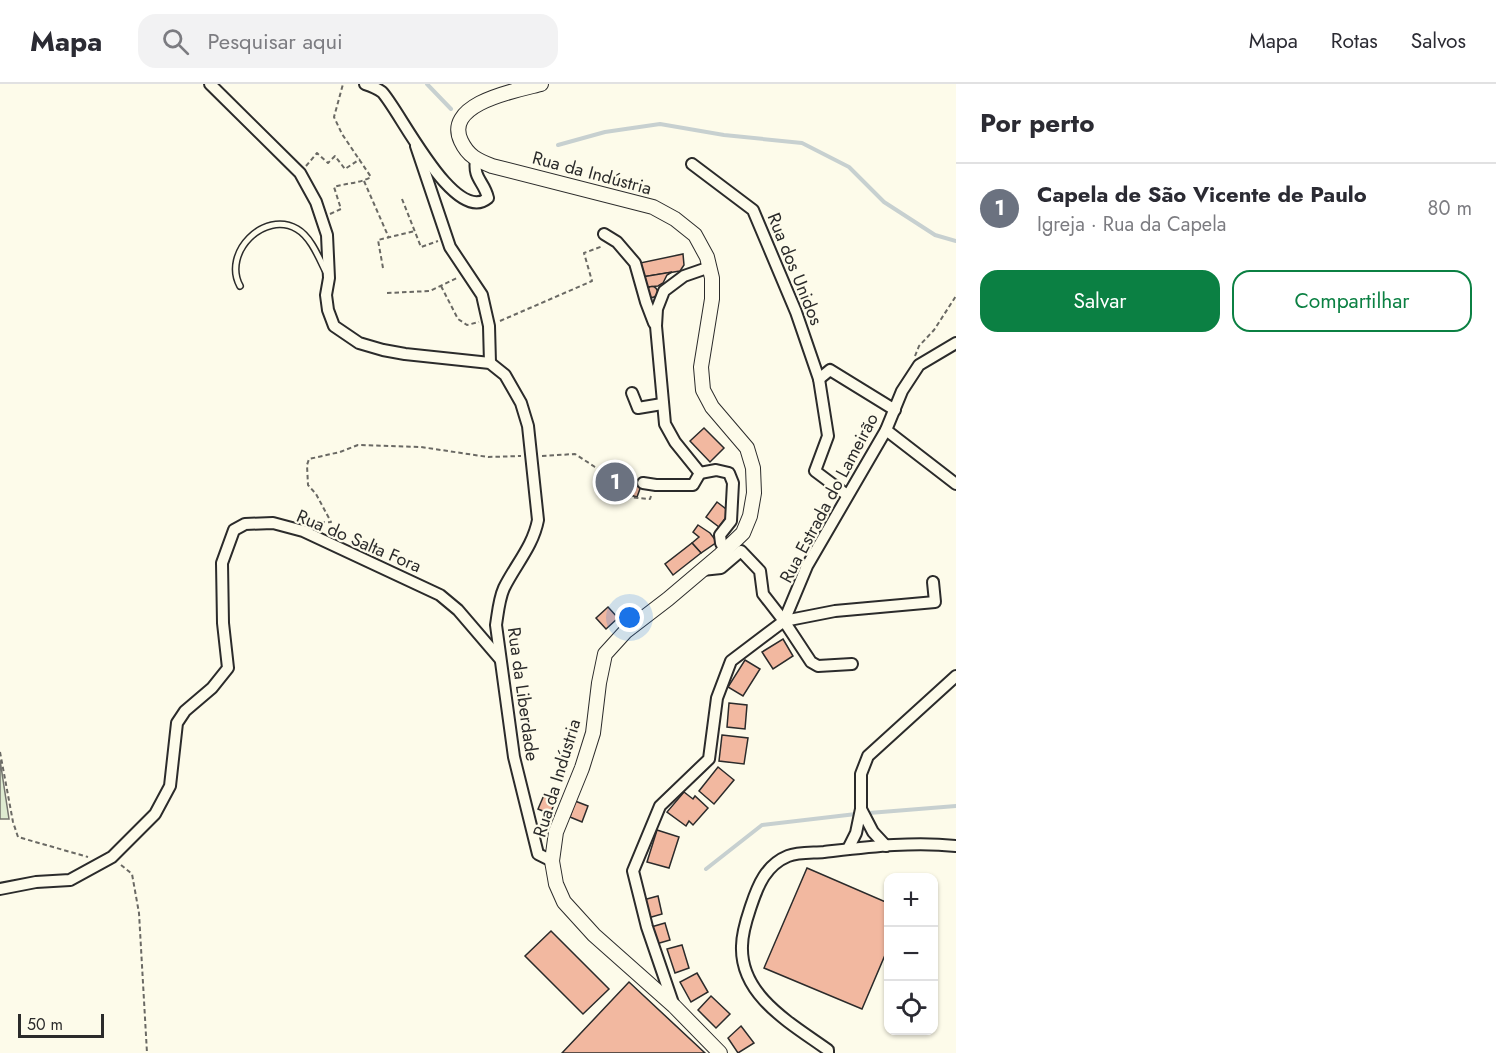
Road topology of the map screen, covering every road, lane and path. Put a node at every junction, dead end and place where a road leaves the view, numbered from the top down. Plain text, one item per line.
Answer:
1 (210, 84) edge
2 (343, 84) edge
3 (365, 84) edge
4 (541, 84) edge
5 (416, 146) junction
6 (360, 159) junction
7 (476, 159) junction
8 (692, 164) dead end
9 (300, 173) junction
10 (364, 181) junction
11 (402, 199) dead end
12 (322, 218) junction
13 (415, 231) junction
14 (604, 234) dead end
15 (447, 237) junction
16 (389, 238) junction
17 (617, 242) junction
18 (710, 267) junction
19 (383, 268) dead end
20 (467, 272) junction
21 (329, 278) junction
22 (240, 286) dead end
23 (441, 286) junction
24 (387, 293) dead end
25 (956, 296) edge
26 (488, 322) junction
27 (656, 326) junction
28 (956, 343) edge
29 (490, 363) junction
30 (914, 373) junction
31 (819, 380) junction
32 (632, 393) dead end
33 (662, 404) junction
34 (894, 410) junction
35 (886, 430) junction
36 (530, 456) junction
37 (700, 472) junction
38 (643, 483) joint
39 (956, 484) edge
40 (656, 485) junction
41 (604, 495) dead end
42 (848, 495) junction
43 (295, 529) junction
44 (726, 550) junction
45 (702, 570) junction
46 (933, 582) dead end
47 (784, 621) junction
48 (500, 659) junction
49 (852, 664) dead end
50 (956, 676) edge
51 (0, 753) edge
52 (861, 809) junction
53 (886, 846) junction
54 (956, 846) edge
55 (848, 849) junction
56 (112, 857) junction
57 (92, 858) dead end
58 (552, 861) junction
59 (0, 889) edge
60 (674, 1006) junction
61 (147, 1053) edge
62 (720, 1053) edge
63 (828, 1053) edge

1 - 9 street
2 - 6 path
3 - 5 street
4 - 7 street
5 - 7 street
5 - 15 street
6 - 9 path
6 - 10 path
7 - 18 street, Rua da Indústria
8 - 31 street, Rua dos Unidos
9 - 12 street
10 - 12 path
10 - 16 path
11 - 13 path
12 - 21 street
13 - 15 path
13 - 16 path
14 - 17 street
15 - 20 street
16 - 19 path
17 - 26 path
17 - 27 street
18 - 27 street
18 - 44 street, Rua da Indústria
20 - 23 path
20 - 26 street
21 - 22 lane
21 - 29 street
23 - 24 path
23 - 26 path
25 - 30 path
26 - 29 street
27 - 33 street
28 - 30 street
29 - 36 street, Rua da Liberdade
30 - 34 street, Rua Estrada do Lameirão
31 - 34 street
31 - 42 street, Rua dos Unidos
32 - 33 street
33 - 37 street
34 - 35 street, Rua Estrada do Lameirão
35 - 39 street
35 - 42 street, Rua Estrada do Lameirão
36 - 38 path
36 - 43 path
36 - 48 street, Rua da Liberdade
37 - 40 street
37 - 44 street
38 - 40 street
40 - 41 path
42 - 47 street, Rua Estrada do Lameirão
43 - 48 street, Rua do Salta Fora
43 - 56 street, Rua do Salta Fora
44 - 45 street, Rua da Indústria
45 - 47 street
45 - 58 street, Rua da Indústria
46 - 47 street
47 - 49 street
47 - 60 street, Rua Estrada do Lameirão
48 - 58 street, Rua da Liberdade
50 - 52 street
51 - 57 path
52 - 53 street
52 - 55 street
53 - 54 street
53 - 55 street
55 - 63 street
56 - 59 street, Rua do Salta Fora
56 - 61 path
58 - 60 street, Rua da Indústria
60 - 62 street, Rua da Indústria

